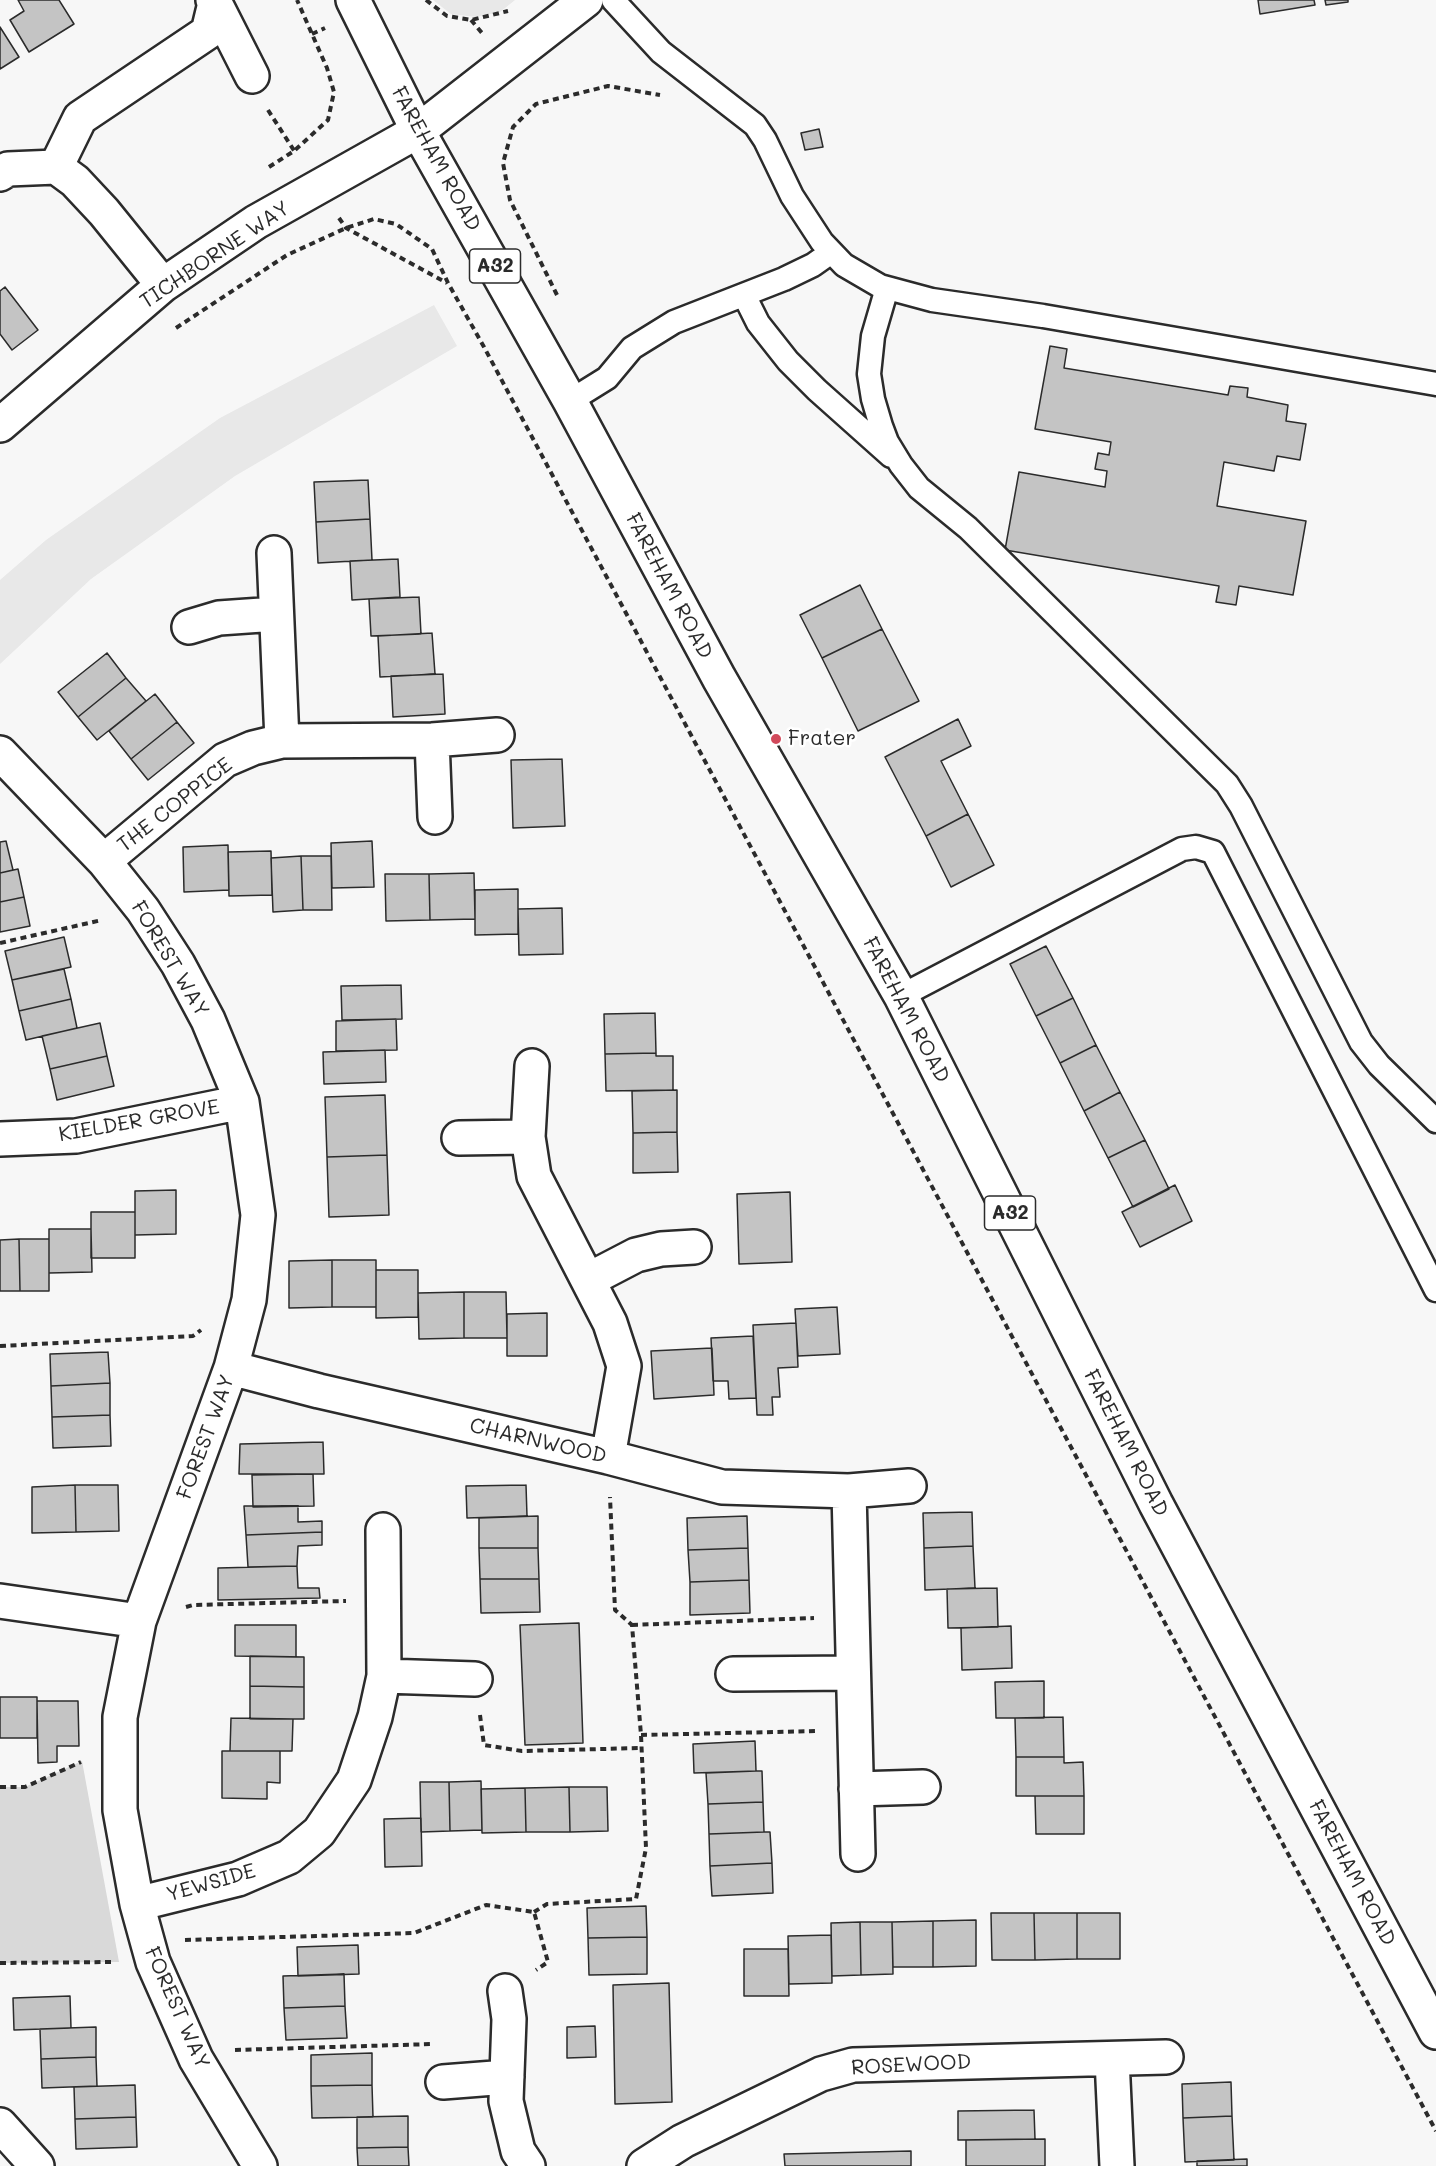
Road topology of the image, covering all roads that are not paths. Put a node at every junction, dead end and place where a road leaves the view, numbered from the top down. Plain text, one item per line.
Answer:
1 (353, 0) edge
2 (586, 0) edge
3 (613, 0) edge
4 (214, 2) edge
5 (252, 76) road end
6 (418, 131) junction
7 (56, 167) junction
8 (0, 174) edge
9 (830, 253) junction
10 (163, 285) junction
11 (887, 288) junction
12 (744, 296) junction
13 (1436, 369) edge
14 (1366, 373) junction
15 (1436, 384) edge
16 (570, 401) junction
17 (0, 425) edge
18 (901, 465) junction
19 (274, 553) dead end
20 (276, 614) junction
21 (189, 627) dead end
22 (497, 735) dead end
23 (432, 740) junction
24 (282, 741) junction
25 (0, 753) edge
26 (435, 817) dead end
27 (104, 861) junction
28 (902, 996) junction
29 (532, 1066) dead end
30 (242, 1102) junction
31 (1436, 1121) edge
32 (528, 1137) junction
33 (459, 1138) dead end
34 (0, 1139) edge
35 (694, 1247) dead end
36 (588, 1280) junction
37 (1436, 1290) edge
38 (231, 1368) junction
39 (608, 1457) junction
40 (909, 1486) dead end
41 (849, 1491) junction
42 (383, 1530) dead end
43 (0, 1601) edge
44 (140, 1621) junction
45 (853, 1673) junction
46 (734, 1674) dead end
47 (384, 1676) junction
48 (476, 1678) road end
49 (923, 1786) dead end
50 (856, 1789) junction
51 (858, 1854) dead end
52 (137, 1904) junction
53 (505, 1991) road end
54 (1436, 2032) edge
55 (1166, 2057) dead end
56 (1112, 2059) junction
57 (507, 2077) junction
58 (443, 2082) dead end
59 (0, 2125) edge
60 (689, 2154) edge
61 (246, 2162) edge
62 (37, 2166) edge
63 (528, 2166) edge
64 (644, 2166) edge
65 (1117, 2166) edge

1 - 6 street, FAREHAM ROAD / A32
2 - 6 street, TICHBORNE WAY
3 - 9 lane
4 - 5 street
4 - 7 street
6 - 10 street, TICHBORNE WAY
6 - 16 street, FAREHAM ROAD / A32
7 - 8 street
7 - 10 street
9 - 11 lane
9 - 12 lane
10 - 17 street, TICHBORNE WAY
11 - 14 lane
11 - 18 lane
12 - 16 lane
12 - 18 lane
13 - 14 lane
14 - 15 lane
16 - 28 street, FAREHAM ROAD / A32
18 - 31 lane
19 - 20 street
20 - 21 street
20 - 24 street
22 - 23 street, THE COPPICE
23 - 24 street, THE COPPICE
23 - 26 street
24 - 27 street, THE COPPICE
25 - 27 street, FOREST WAY
27 - 30 street, FOREST WAY
28 - 37 lane
28 - 54 street, FAREHAM ROAD / A32
29 - 32 street
30 - 34 street, KIELDER GROVE
30 - 38 street, FOREST WAY
32 - 33 street
32 - 36 street
35 - 36 street
36 - 39 street
38 - 39 street, CHARNWOOD
38 - 44 street, FOREST WAY
39 - 41 street, CHARNWOOD
40 - 41 street, CHARNWOOD
41 - 45 street
42 - 47 street, YEWSIDE
43 - 44 street
44 - 52 street, FOREST WAY
45 - 46 street
45 - 50 street
47 - 48 street
47 - 52 street, YEWSIDE
49 - 50 street
50 - 51 street
52 - 61 street, FOREST WAY
53 - 57 street
55 - 56 street, ROSEWOOD
56 - 60 street, ROSEWOOD
56 - 65 street
57 - 58 street
57 - 63 street
59 - 62 street
60 - 64 street, ROSEWOOD

